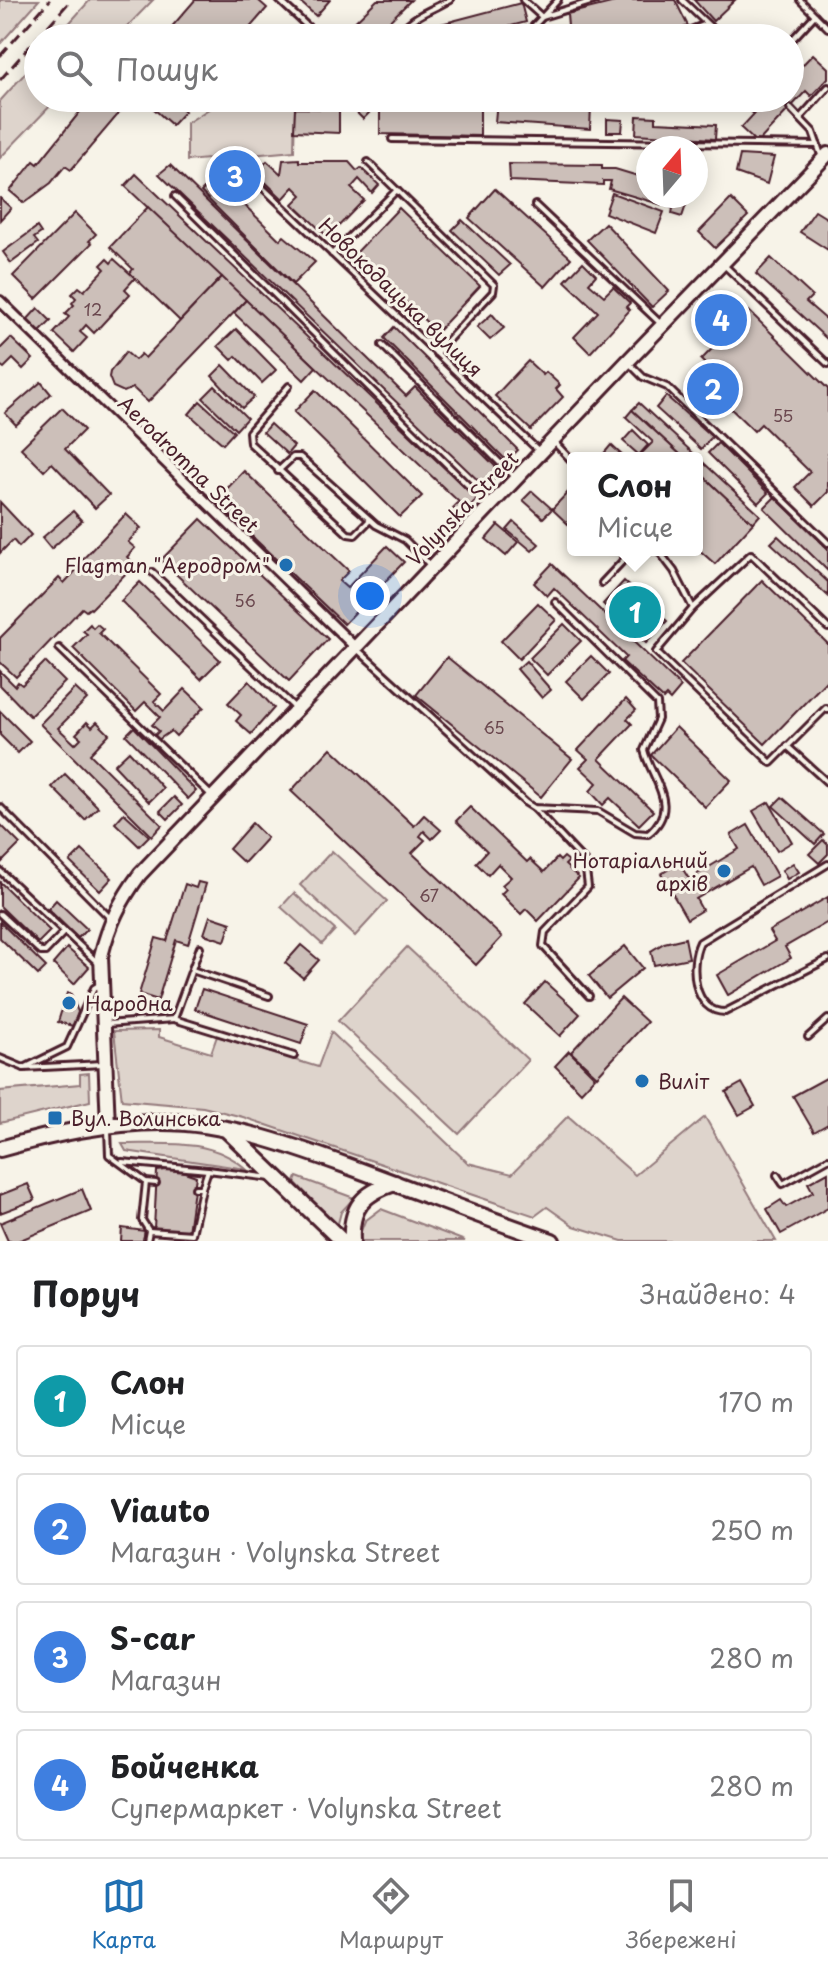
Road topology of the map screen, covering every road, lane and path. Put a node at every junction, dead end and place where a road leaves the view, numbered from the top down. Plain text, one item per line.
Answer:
1 (279, 0) edge
2 (450, 0) edge
3 (523, 0) edge
4 (558, 0) edge
5 (597, 0) edge
6 (682, 0) edge
7 (800, 0) edge
8 (815, 15) junction
9 (542, 17) junction
10 (305, 24) edge
11 (407, 24) edge
12 (536, 24) edge
13 (706, 24) edge
14 (804, 27) edge
15 (828, 28) edge
16 (828, 87) edge
17 (794, 112) edge
18 (800, 118) junction
19 (392, 139) dead end
20 (824, 156) edge
21 (368, 162) dead end
22 (238, 164) dead end
23 (397, 190) junction
24 (175, 196) dead end
25 (535, 205) dead end
26 (332, 254) junction
27 (723, 264) junction
28 (0, 301) edge
29 (663, 325) junction
30 (382, 345) dead end
31 (436, 353) junction
32 (627, 362) junction
33 (828, 364) edge
34 (289, 386) dead end
35 (553, 442) junction
36 (542, 453) junction
37 (567, 456) edge
38 (278, 471) junction
39 (517, 480) junction
40 (490, 507) junction
41 (370, 520) junction
42 (828, 543) edge
43 (627, 556) edge
44 (663, 556) edge
45 (433, 567) junction
46 (152, 572) dead end
47 (602, 583) dead end
48 (555, 602) dead end
49 (693, 608) junction
50 (828, 628) edge
51 (59, 648) dead end
52 (356, 648) junction
53 (297, 710) junction
54 (828, 710) edge
55 (787, 746) junction
56 (828, 783) edge
57 (213, 797) junction
58 (0, 807) edge
59 (534, 808) junction
60 (828, 864) edge
61 (0, 871) edge
62 (0, 914) edge
63 (112, 920) junction
64 (64, 932) junction
65 (200, 947) dead end
66 (828, 959) edge
67 (101, 965) junction
68 (192, 970) junction
69 (101, 984) junction
70 (269, 996) dead end
71 (589, 996) dead end
72 (174, 1019) junction
73 (828, 1019) edge
74 (104, 1024) junction
75 (808, 1037) dead end
76 (294, 1056) dead end
77 (0, 1058) edge
78 (106, 1064) junction
79 (24, 1068) junction
80 (108, 1126) junction
81 (228, 1130) junction
82 (0, 1149) edge
83 (828, 1159) edge
84 (122, 1162) junction
85 (208, 1170) junction
86 (777, 1175) dead end
87 (281, 1180) junction
88 (146, 1182) junction
89 (156, 1183) dead end
90 (395, 1183) junction
91 (195, 1188) dead end
92 (202, 1188) junction
93 (149, 1231) junction
94 (147, 1241) edge
95 (342, 1241) edge
96 (352, 1241) edge
97 (552, 1241) edge

1 - 10 lane
2 - 11 lane
3 - 9 lane
4 - 9 lane
5 - 9 lane
6 - 13 lane
7 - 8 lane
8 - 14 lane
8 - 15 lane
9 - 12 lane
16 - 18 lane
17 - 18 lane
18 - 20 lane
19 - 20 lane
20 - 27 street, Volynska Street
21 - 23 lane
22 - 26 lane, Новокодацька вулиця
23 - 26 lane
23 - 31 lane
24 - 40 lane
25 - 29 lane
26 - 31 lane, Новокодацька вулиця
27 - 29 street, Volynska Street
27 - 33 lane
28 - 52 street, Aerodromna Street
29 - 32 street, Volynska Street
30 - 39 lane
31 - 36 lane, Новокодацька вулиця
32 - 35 street, Volynska Street
32 - 42 lane
34 - 38 lane
35 - 36 street, Volynska Street
35 - 37 lane
36 - 39 street, Volynska Street
38 - 41 lane
38 - 41 lane
39 - 40 street, Volynska Street
40 - 45 street, Volynska Street
41 - 45 lane
43 - 47 lane
44 - 49 lane
45 - 52 street, Volynska Street
46 - 53 lane
48 - 59 lane
49 - 50 lane
49 - 55 lane
51 - 57 lane
52 - 53 street, Volynska Street
52 - 59 lane
53 - 57 street, Volynska Street
54 - 55 lane
55 - 56 lane
57 - 63 street, Volynska Street
58 - 63 lane
59 - 71 lane
60 - 66 lane
61 - 64 lane
62 - 64 lane
63 - 67 street, Volynska Street
64 - 67 lane
65 - 68 lane
67 - 69 street, Volynska Street
68 - 70 lane
68 - 72 lane
69 - 74 street, Volynska Street
69 - 79 lane
72 - 74 lane
72 - 76 lane
73 - 75 lane
74 - 78 street, Volynska Street
77 - 79 lane
78 - 79 lane
78 - 80 street, Volynska Street
80 - 81 main road
80 - 82 main road
80 - 84 lane
81 - 87 main road
81 - 90 main road
83 - 86 lane
84 - 85 lane
84 - 88 lane
85 - 87 lane
85 - 92 lane
87 - 95 main road
88 - 89 lane
88 - 93 lane
90 - 96 main road
90 - 97 main road
91 - 92 lane
92 - 93 lane
93 - 94 lane

